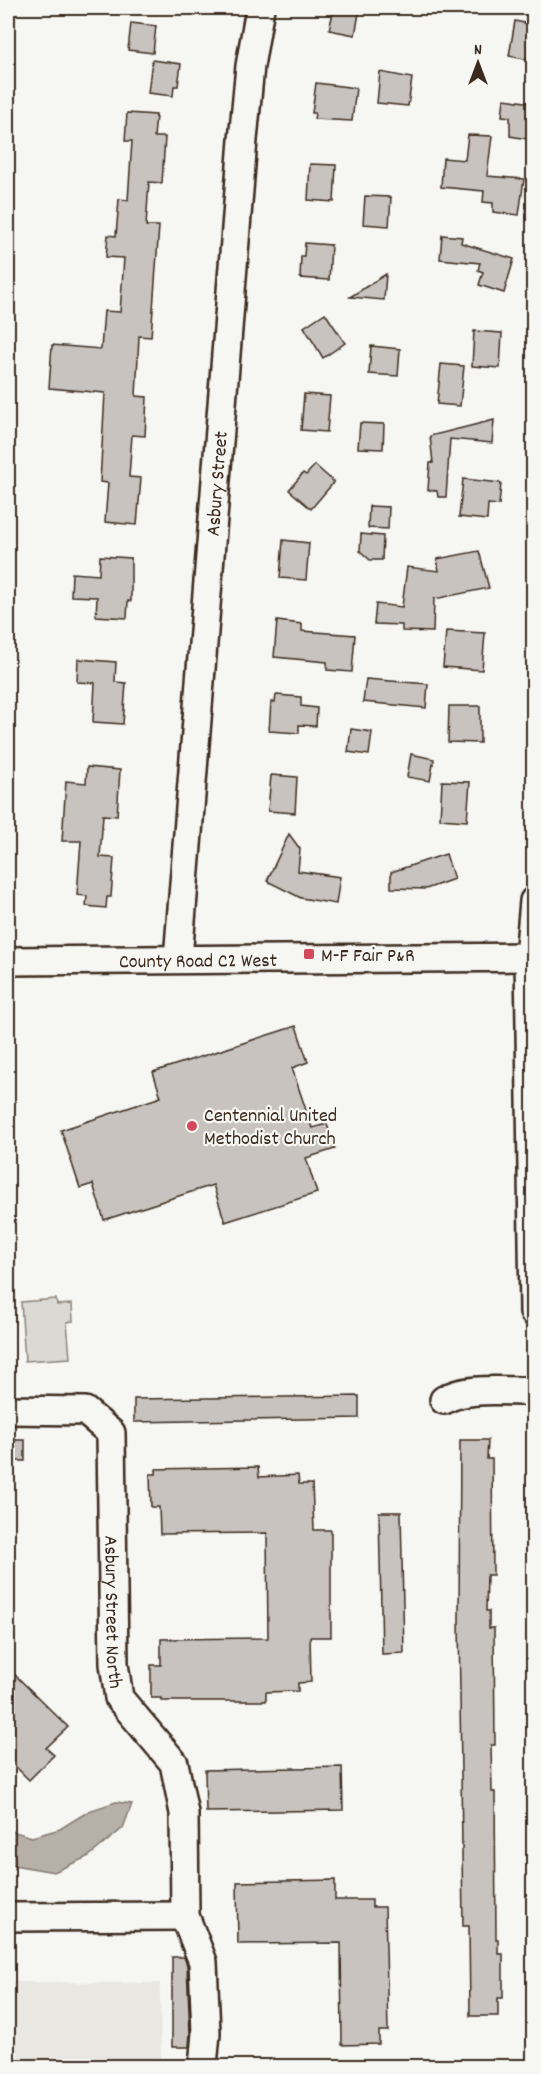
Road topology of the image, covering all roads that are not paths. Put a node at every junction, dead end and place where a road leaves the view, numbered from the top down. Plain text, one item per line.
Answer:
1 (260, 8) edge
2 (534, 901) edge
3 (531, 957) edge
4 (178, 959) junction
5 (8, 961) edge
6 (533, 1243) edge
7 (534, 1312) edge
8 (534, 1391) edge
9 (444, 1400) dead end
10 (8, 1410) edge
11 (185, 1916) junction
12 (8, 1917) edge
13 (203, 2067) edge

1 - 4 street, Asbury Street
2 - 3 street
3 - 4 street, County Road C2 West
3 - 6 street
4 - 5 street, County Road C2 West
6 - 7 street
8 - 9 street
10 - 11 street, Asbury Street North
11 - 12 street
11 - 13 street, Asbury Street North

